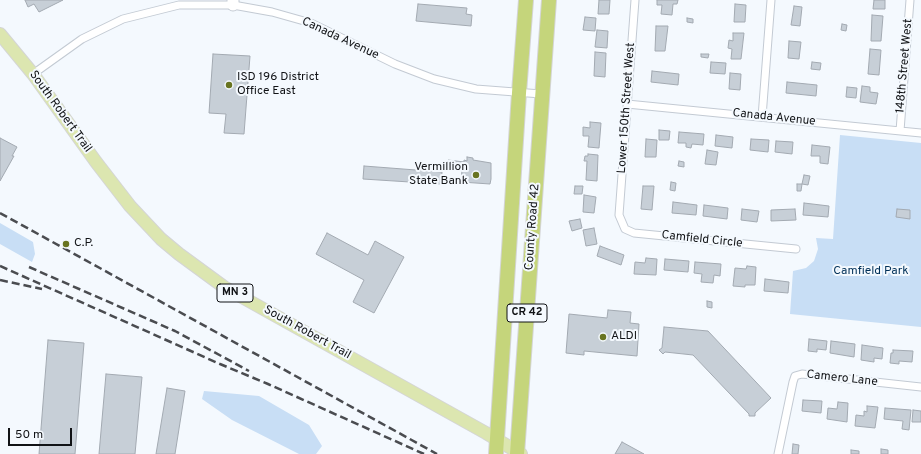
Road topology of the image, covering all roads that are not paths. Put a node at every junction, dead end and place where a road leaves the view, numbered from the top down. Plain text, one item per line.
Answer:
1 (526, 0) edge
2 (548, 0) edge
3 (635, 0) edge
4 (771, 0) edge
5 (910, 0) edge
6 (233, 2) edge
7 (0, 34) edge
8 (33, 74) junction
9 (519, 93) junction
10 (542, 94) junction
11 (627, 104) junction
12 (762, 117) junction
13 (900, 131) junction
14 (921, 133) edge
15 (619, 215) joint
16 (796, 249) dead end
17 (921, 387) edge
18 (497, 447) edge
19 (518, 453) edge
20 (778, 454) edge

1 - 9 highway, County Road 42 / CR 42
2 - 10 highway, County Road 42 / CR 42
3 - 11 street, Lower 150th Street West
4 - 12 street
5 - 13 street, 148th Street West
6 - 8 street, Canada Avenue
6 - 9 street, Canada Avenue
7 - 8 main road, South Robert Trail / MN 3
8 - 18 main road, South Robert Trail / MN 3
9 - 10 street, Canada Avenue
9 - 18 highway, County Road 42 / CR 42
10 - 19 highway, County Road 42 / CR 42
11 - 12 street, Canada Avenue
11 - 15 street, Lower 150th Street West
12 - 13 street, Canada Avenue
13 - 14 street, Canada Avenue
15 - 16 street, Camfield Circle
17 - 20 street, Camero Lane
18 - 19 main road, MN 3

